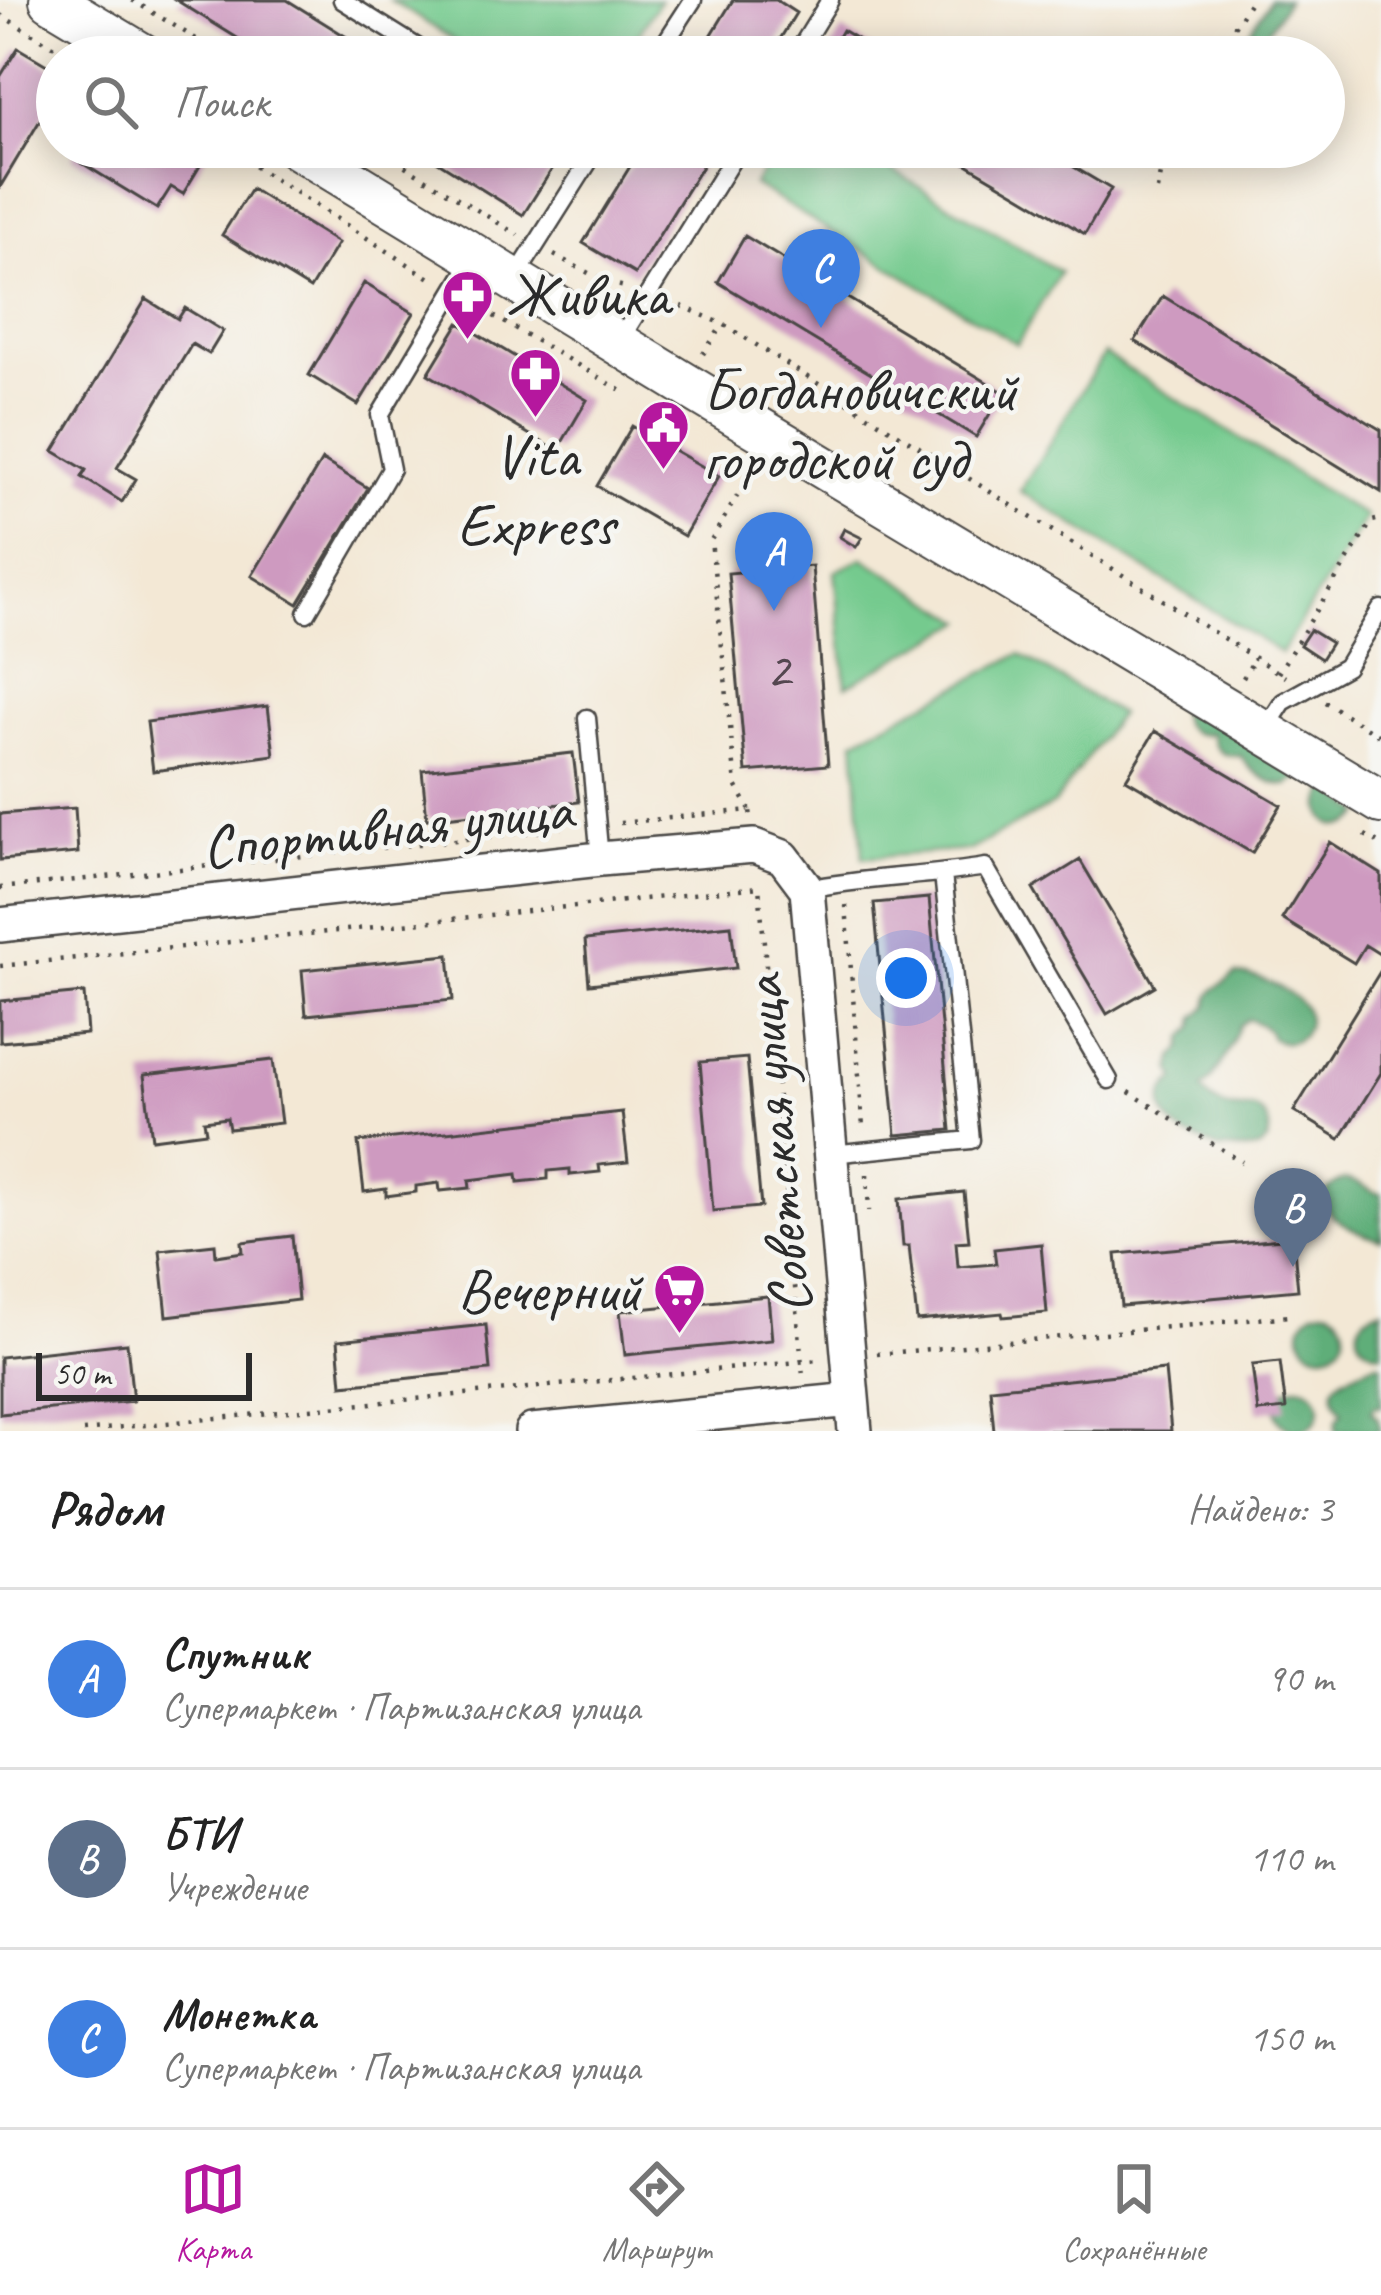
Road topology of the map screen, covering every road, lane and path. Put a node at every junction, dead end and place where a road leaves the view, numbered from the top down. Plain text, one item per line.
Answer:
1 (51, 0) edge
2 (132, 0) edge
3 (342, 0) edge
4 (692, 0) edge
5 (830, 0) edge
6 (1251, 0) edge
7 (0, 15) edge
8 (36, 36) edge
9 (111, 36) edge
10 (191, 36) edge
11 (399, 36) edge
12 (669, 36) edge
13 (808, 36) edge
14 (1228, 36) edge
15 (331, 168) edge
16 (402, 168) edge
17 (579, 168) edge
18 (727, 168) edge
19 (1161, 168) edge
20 (1157, 190) dead end
21 (476, 255) junction
22 (525, 262) junction
23 (651, 292) junction
24 (618, 343) junction
25 (754, 468) dead end
26 (1381, 519) edge
27 (1381, 609) edge
28 (307, 613) dead end
29 (1278, 673) junction
30 (1305, 690) junction
31 (587, 718) dead end
32 (1264, 733) junction
33 (1381, 737) edge
34 (1381, 802) edge
35 (750, 810) dead end
36 (783, 857) joint
37 (600, 859) junction
38 (943, 874) junction
39 (807, 889) junction
40 (0, 926) edge
41 (0, 966) edge
42 (1109, 1080) joint
43 (831, 1154) junction
44 (1242, 1162) dead end
45 (1290, 1316) dead end
46 (849, 1357) junction
47 (802, 1361) junction
48 (805, 1405) junction
49 (854, 1416) edge
50 (83, 1431) edge
51 (532, 1431) edge

1 - 9 street
2 - 10 path
3 - 11 lane
4 - 12 lane
5 - 13 lane
6 - 14 path
7 - 8 path
15 - 21 street
16 - 22 path
17 - 22 lane
18 - 23 lane
19 - 20 path
21 - 22 street
21 - 28 lane
22 - 23 path
22 - 24 street
23 - 24 lane
23 - 29 path
24 - 32 street
25 - 35 path
26 - 29 path
27 - 30 lane
29 - 30 path
30 - 32 lane
30 - 33 path
31 - 37 lane
32 - 34 street
36 - 37 street, Спортивная улица
36 - 39 street, Советская улица
37 - 40 street, Спортивная улица
38 - 39 lane
38 - 42 lane
38 - 43 lane
39 - 43 street, Советская улица
41 - 47 path
42 - 44 path
43 - 46 street, Советская улица
45 - 46 path
46 - 47 path
46 - 49 street, Советская улица
47 - 48 path
47 - 50 path
48 - 49 street
48 - 51 street

